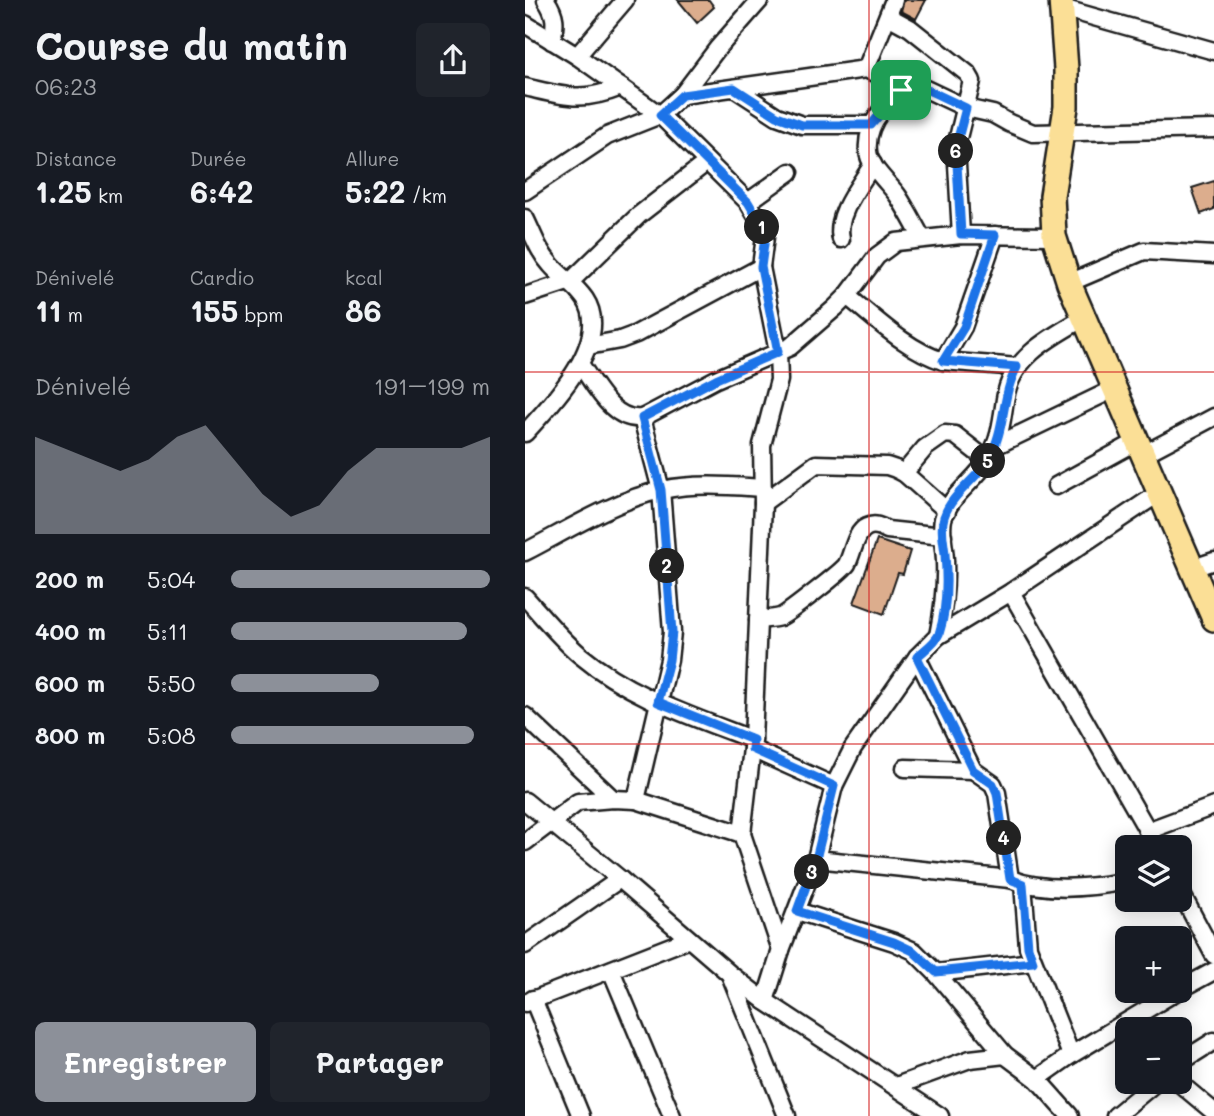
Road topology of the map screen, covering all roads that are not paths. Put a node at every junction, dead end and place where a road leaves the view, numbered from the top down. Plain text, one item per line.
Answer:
1 (546, 0) edge
2 (625, 0) edge
3 (760, 0) edge
4 (1061, 4) edge
5 (891, 8) edge
6 (525, 24) edge
7 (552, 41) junction
8 (1214, 51) edge
9 (577, 56) junction
10 (866, 69) junction
11 (525, 87) edge
12 (621, 87) junction
13 (734, 88) junction
14 (901, 90) junction
15 (682, 95) junction
16 (966, 108) junction
17 (660, 115) junction
18 (871, 125) junction
19 (1214, 129) edge
20 (1063, 134) junction
21 (707, 162) junction
22 (873, 164) junction
23 (790, 172) dead end
24 (525, 191) edge
25 (748, 202) junction
26 (525, 218) edge
27 (961, 234) junction
28 (995, 235) junction
29 (1054, 236) junction
30 (922, 238) junction
31 (841, 239) dead end
32 (1214, 255) edge
33 (761, 267) junction
34 (571, 281) junction
35 (1069, 283) junction
36 (525, 296) edge
37 (847, 296) junction
38 (1084, 318) junction
39 (588, 345) junction
40 (778, 352) junction
41 (943, 361) junction
42 (580, 365) junction
43 (1017, 367) junction
44 (1115, 389) junction
45 (1214, 417) edge
46 (642, 418) junction
47 (525, 433) edge
48 (1139, 449) junction
49 (991, 454) junction
50 (904, 473) junction
51 (1056, 486) dead end
52 (661, 490) junction
53 (1159, 493) junction
54 (763, 495) junction
55 (947, 511) junction
56 (943, 536) junction
57 (525, 552) edge
58 (1203, 564) edge
59 (1011, 592) junction
60 (1209, 596) edge
61 (525, 597) edge
62 (1214, 619) edge
63 (758, 620) junction
64 (938, 636) junction
65 (917, 657) junction
66 (658, 702) junction
67 (525, 716) edge
68 (753, 745) junction
69 (905, 768) dead end
70 (973, 770) junction
71 (834, 786) junction
72 (613, 799) junction
73 (636, 800) junction
74 (525, 801) edge
75 (1214, 806) edge
76 (551, 822) junction
77 (1147, 831) junction
78 (742, 834) junction
79 (1150, 835) edge
80 (525, 842) edge
81 (816, 859) junction
82 (620, 879) junction
83 (1016, 882) junction
84 (1115, 883) edge
85 (797, 911) junction
86 (1192, 912) edge
87 (689, 939) junction
88 (525, 945) edge
89 (781, 950) junction
90 (1214, 955) edge
91 (1033, 962) junction
92 (611, 970) junction
93 (1214, 971) edge
94 (936, 972) junction
95 (730, 974) junction
96 (1192, 983) edge
97 (529, 1001) edge
98 (765, 1001) junction
99 (1157, 1003) edge
100 (1214, 1041) edge
101 (1005, 1055) junction
102 (1071, 1055) junction
103 (1192, 1055) edge
104 (1037, 1079) junction
105 (896, 1086) junction
106 (1142, 1094) edge
107 (1192, 1094) edge
108 (1214, 1112) edge
109 (932, 1114) edge
110 (581, 1116) edge
111 (672, 1116) edge
112 (787, 1116) edge
113 (1070, 1116) edge
114 (1115, 1116) edge

1 - 7 street
2 - 9 street
3 - 15 street
4 - 8 street
4 - 20 main road
5 - 10 street
5 - 16 street
6 - 7 street
7 - 9 street
9 - 12 street
10 - 13 street
10 - 14 street
11 - 12 street
12 - 17 street
13 - 15 street
13 - 18 street
14 - 16 street
14 - 18 street
15 - 17 street
16 - 20 street
16 - 27 street
17 - 21 street
17 - 24 street
18 - 22 street
19 - 20 street
20 - 29 main road
21 - 25 street
21 - 34 street
22 - 30 street
22 - 31 street
23 - 25 street
25 - 33 street
26 - 34 street
27 - 28 street
27 - 30 street
28 - 29 street
28 - 41 street
29 - 35 main road
30 - 37 street
32 - 35 street
33 - 39 street
33 - 40 street
34 - 36 street
34 - 39 street
35 - 38 main road
37 - 40 street
37 - 41 street
38 - 43 street
38 - 44 main road
39 - 42 street
40 - 46 street
40 - 54 street
41 - 43 street
42 - 46 street
42 - 47 street
43 - 49 street
44 - 48 main road
44 - 49 street
45 - 48 street
46 - 52 street
48 - 51 street
48 - 53 main road
49 - 50 street
49 - 55 street
50 - 54 street
50 - 55 street
52 - 54 street
52 - 57 street
52 - 66 street
53 - 58 main road
53 - 59 street
54 - 63 street
55 - 56 street
56 - 63 street
56 - 64 street
58 - 60 main road
59 - 64 street
59 - 77 street
60 - 62 main road
61 - 66 street
63 - 68 street
64 - 65 street
65 - 70 street
65 - 71 street
66 - 68 street
66 - 73 street
67 - 72 street
68 - 71 street
68 - 78 street
69 - 70 street
70 - 83 street
71 - 81 street
72 - 73 street
72 - 76 street
73 - 78 street
74 - 76 street
75 - 77 street
76 - 80 street
76 - 82 street
77 - 79 street
78 - 89 street
81 - 83 street
81 - 85 street
82 - 87 street
82 - 88 street
83 - 84 street
83 - 91 street
85 - 89 street
85 - 94 street
86 - 90 street
87 - 92 street
87 - 95 street
89 - 98 street
91 - 94 street
91 - 102 street
92 - 97 street
92 - 111 street
93 - 96 street
94 - 101 street
95 - 98 street
95 - 112 street
97 - 110 street
98 - 105 street
99 - 102 street
100 - 103 street
101 - 104 street
101 - 105 street
102 - 104 street
104 - 113 street
105 - 109 street
106 - 114 street
107 - 108 street

